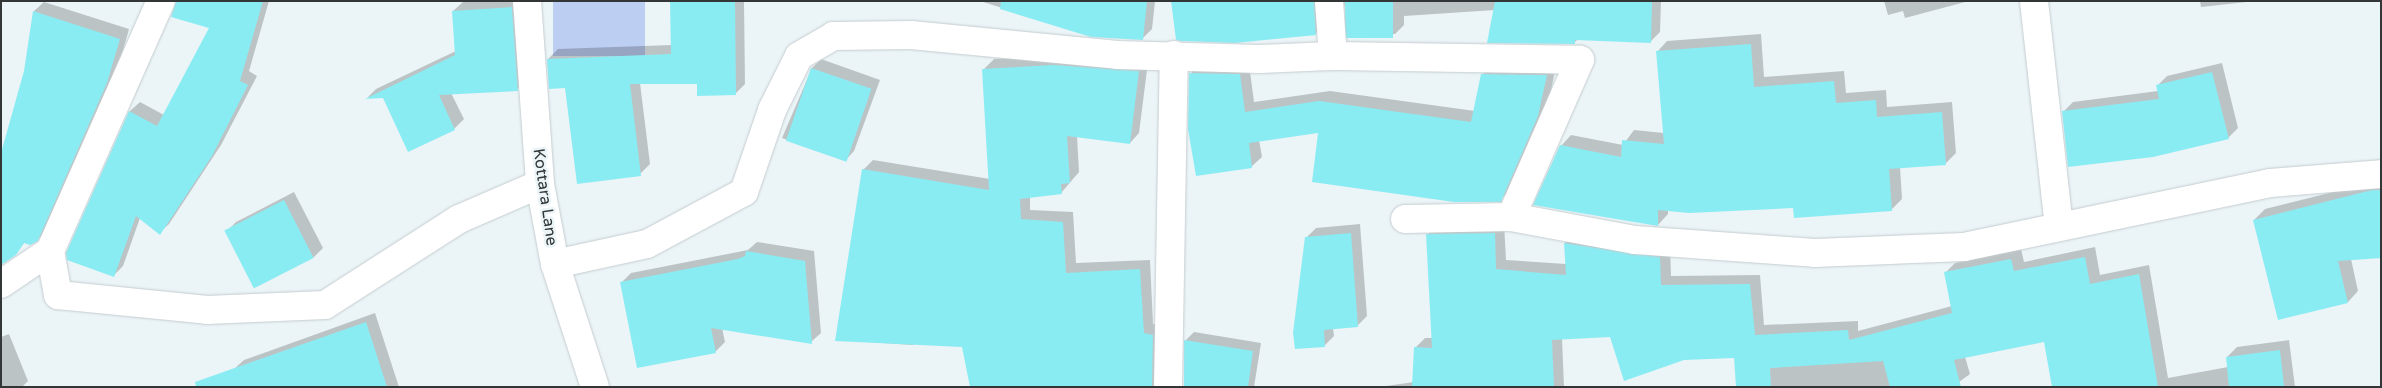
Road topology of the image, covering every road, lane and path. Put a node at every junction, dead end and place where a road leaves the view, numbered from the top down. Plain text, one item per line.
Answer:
1 (161, 1) edge
2 (527, 1) edge
3 (1329, 1) edge
4 (2034, 1) edge
5 (1174, 55) junction
6 (1333, 56) junction
7 (2381, 174) edge
8 (540, 184) junction
9 (1511, 217) junction
10 (1406, 219) dead end
11 (2059, 227) junction
12 (50, 251) junction
13 (555, 264) junction
14 (1, 284) edge
15 (595, 387) edge
16 (1168, 387) edge

1 - 12 street
2 - 8 street, Kottara Lane
3 - 6 street
4 - 11 street
5 - 6 street
5 - 13 street
5 - 16 street
6 - 9 street
7 - 11 street
8 - 12 street
8 - 13 street, Kottara Lane
9 - 10 street
9 - 11 street
12 - 14 street
13 - 15 street, Kottara Lane

